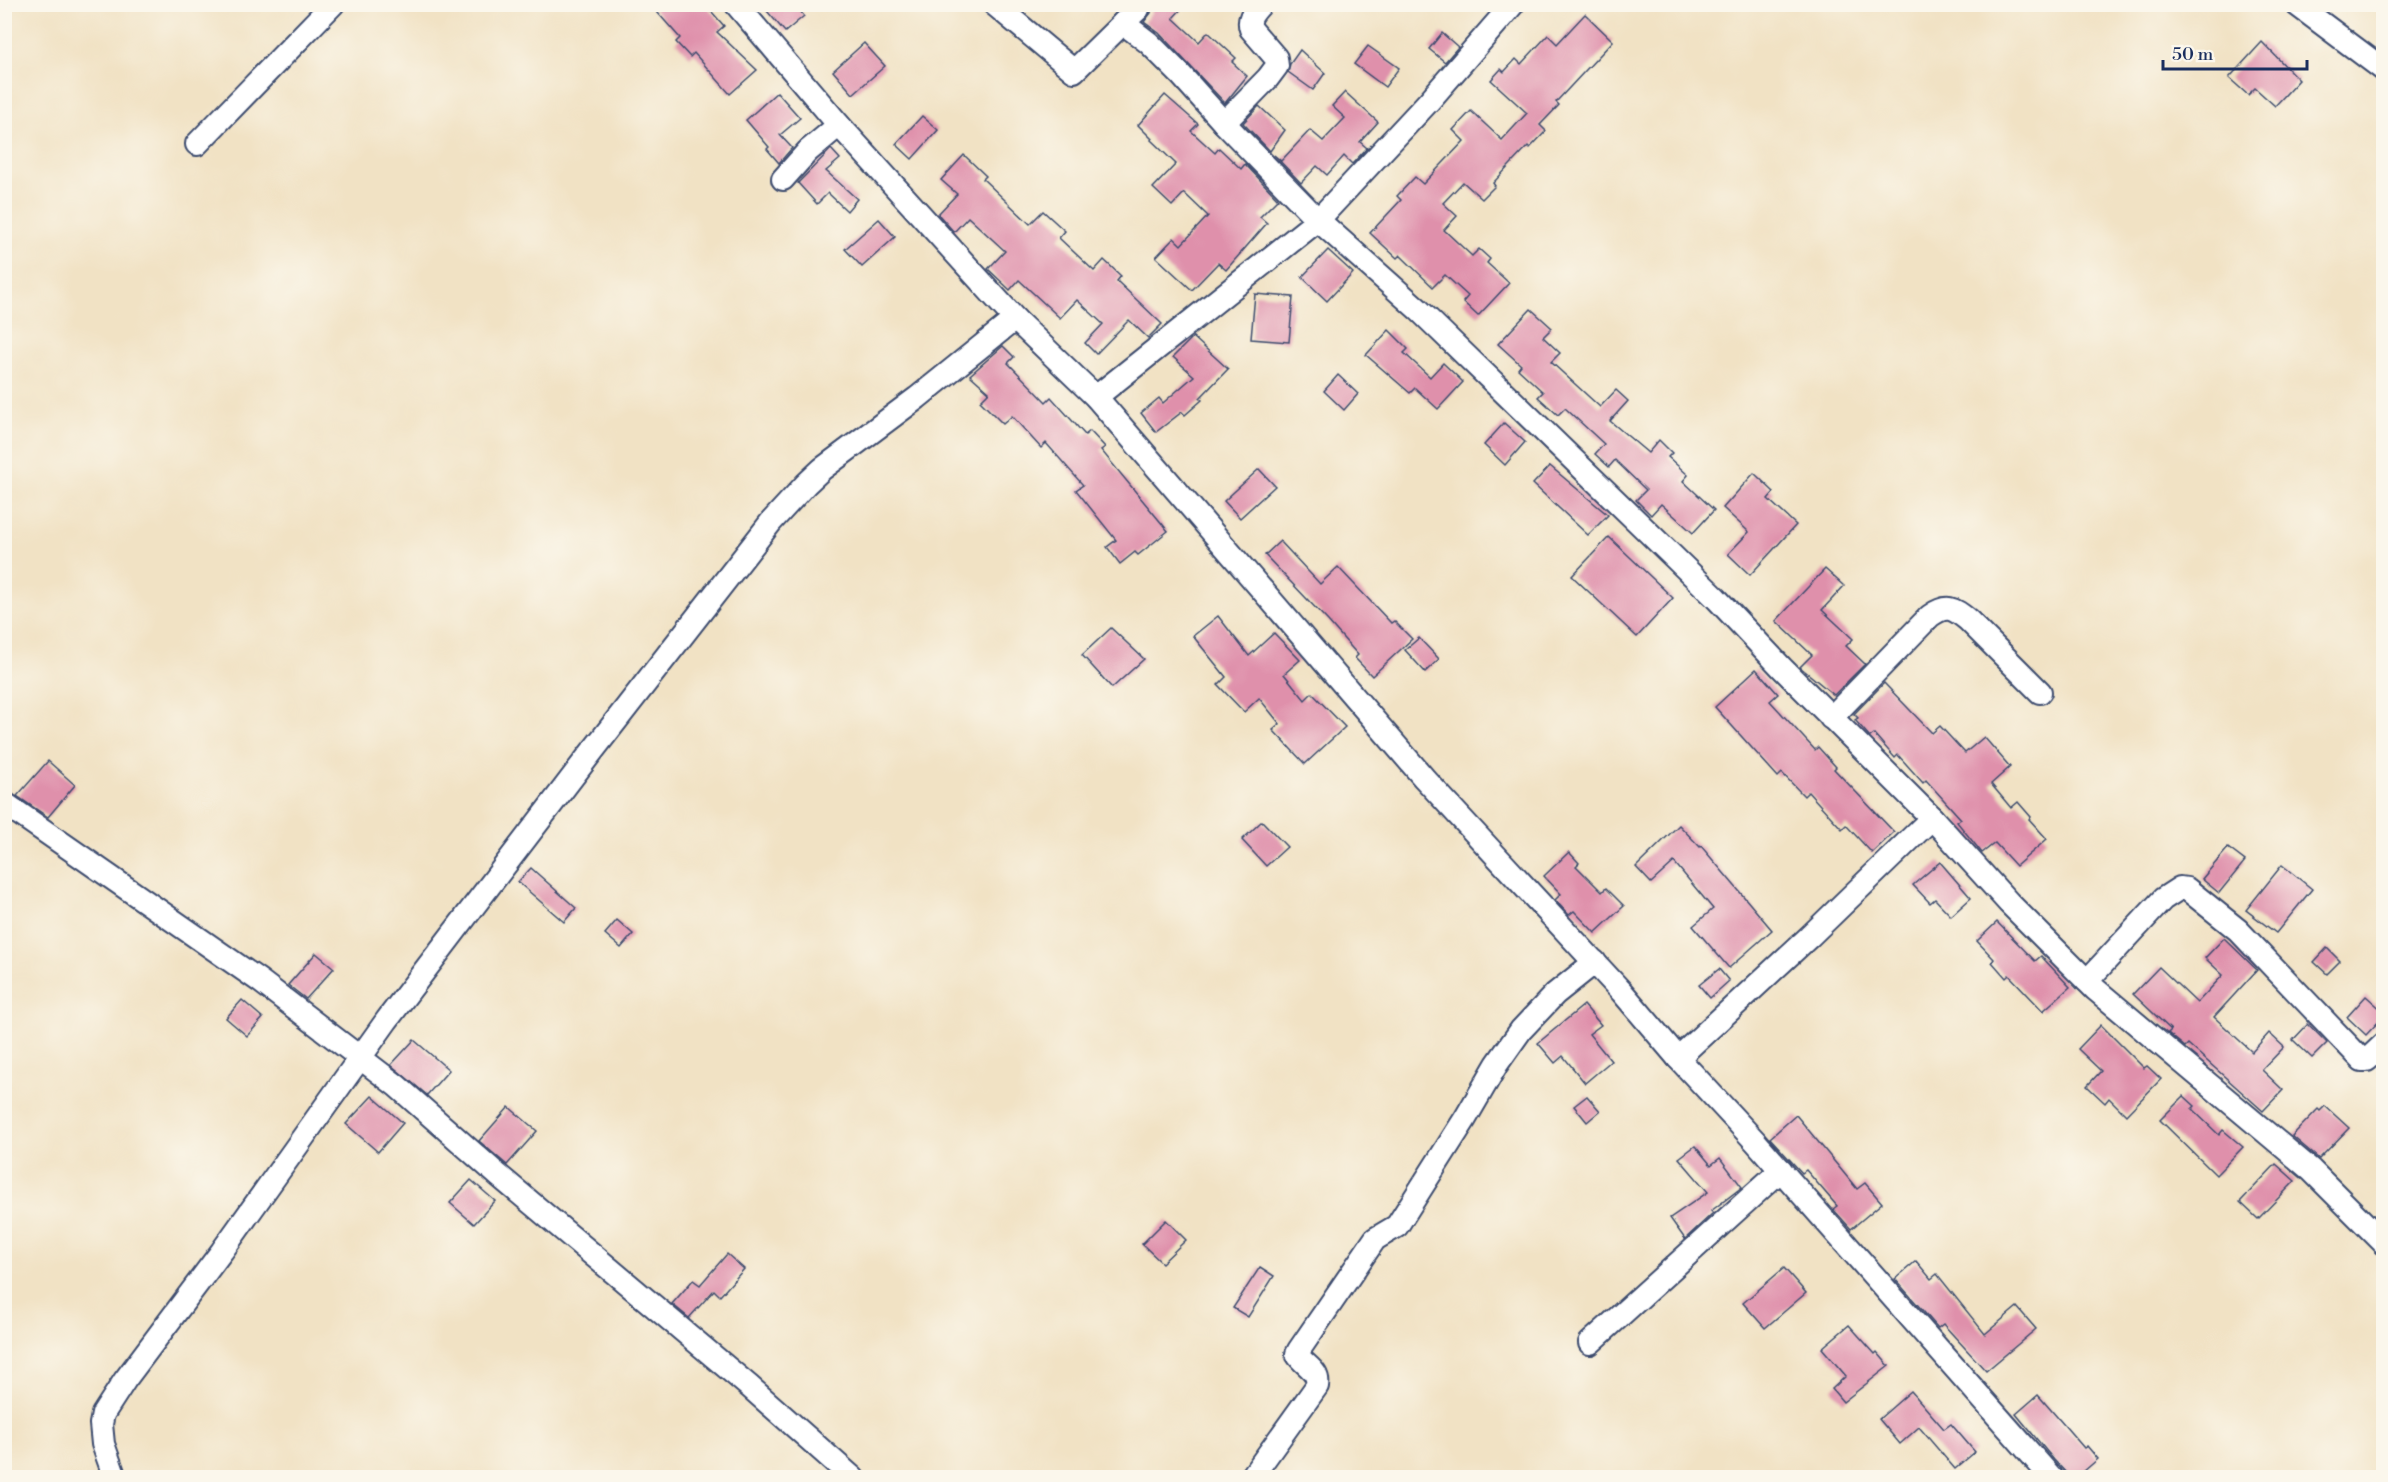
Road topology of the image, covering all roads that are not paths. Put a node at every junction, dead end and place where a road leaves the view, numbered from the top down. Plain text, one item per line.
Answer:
1 (333, 4) edge
2 (736, 4) edge
3 (994, 4) edge
4 (1261, 4) edge
5 (1513, 4) edge
6 (2296, 4) edge
7 (1128, 14) edge
8 (2384, 70) edge
9 (1224, 123) junction
10 (839, 125) junction
11 (197, 144) dead end
12 (783, 179) dead end
13 (1318, 220) junction
14 (1016, 319) junction
15 (1096, 397) junction
16 (2040, 692) dead end
17 (1831, 718) junction
18 (4, 803) edge
19 (1932, 818) junction
20 (1595, 962) junction
21 (2087, 981) junction
22 (2384, 1044) edge
23 (360, 1057) junction
24 (1678, 1058) junction
25 (1781, 1170) junction
26 (2384, 1243) edge
27 (1590, 1343) dead end
28 (115, 1478) edge
29 (853, 1478) edge
30 (1251, 1478) edge
31 (2052, 1478) edge

1 - 11 street
2 - 10 street
3 - 7 street
4 - 9 street
5 - 13 street
6 - 8 street
7 - 9 street
9 - 13 street
10 - 12 street
10 - 14 street
13 - 15 street
13 - 17 street
14 - 15 street
14 - 23 street
15 - 20 street
16 - 17 street
17 - 19 street
18 - 23 street
19 - 21 street
19 - 24 street
20 - 24 street
20 - 30 street
21 - 22 street
21 - 26 street
23 - 28 street
23 - 29 street
24 - 25 street
25 - 27 street
25 - 31 street

